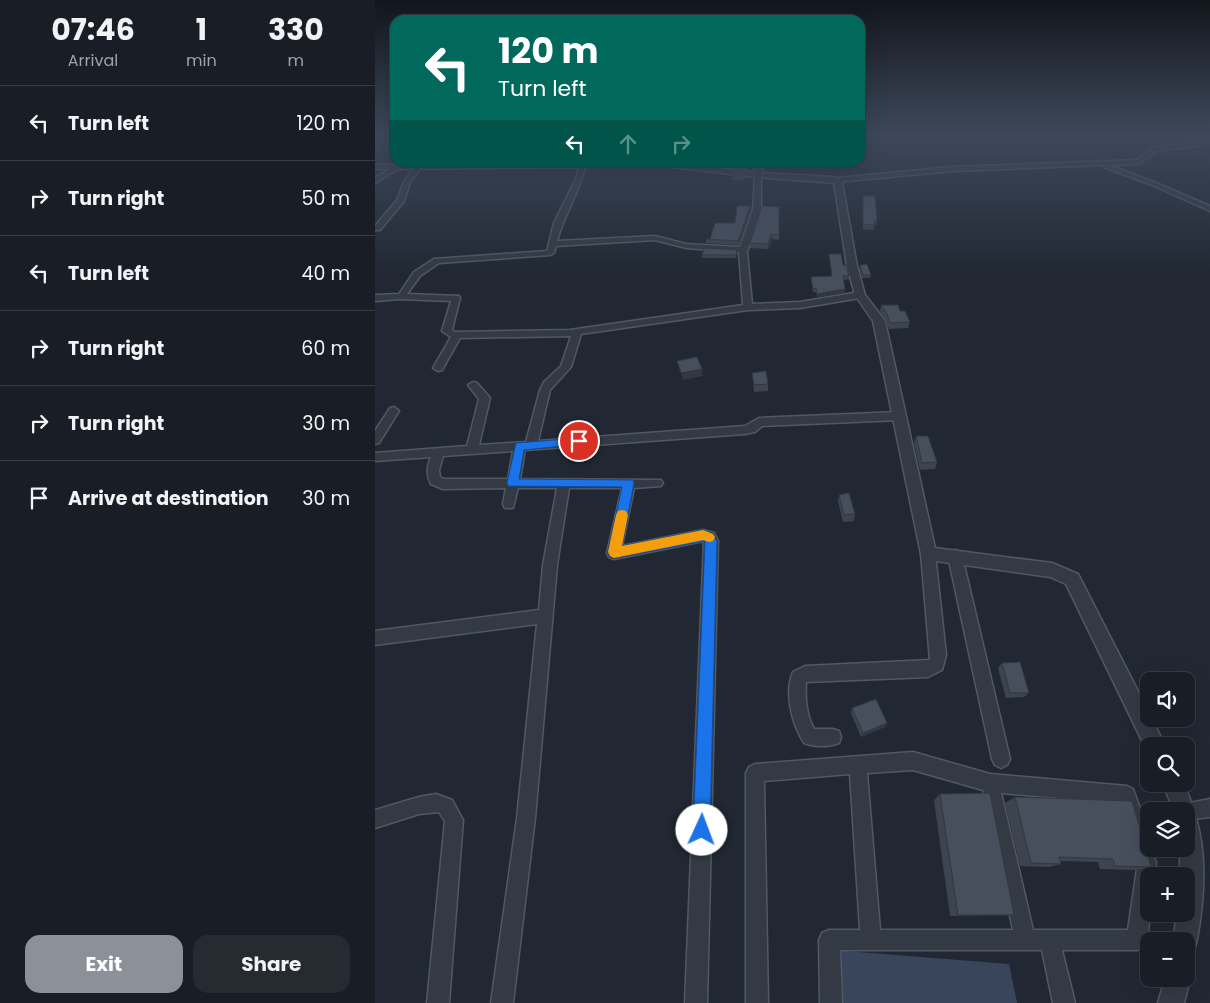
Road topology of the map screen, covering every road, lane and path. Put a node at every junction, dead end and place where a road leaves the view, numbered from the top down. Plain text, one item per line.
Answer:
1 (409, 180) edge
2 (579, 180) edge
3 (758, 180) edge
4 (837, 180) edge
5 (1142, 180) edge
6 (1210, 209) edge
7 (377, 228) dead end
8 (553, 244) junction
9 (743, 250) junction
10 (860, 295) junction
11 (402, 296) junction
12 (375, 298) edge
13 (748, 307) junction
14 (577, 332) junction
15 (457, 335) junction
16 (438, 368) dead end
17 (473, 385) dead end
18 (394, 411) dead end
19 (899, 416) junction
20 (375, 440) edge
21 (525, 446) junction
22 (472, 450) junction
23 (439, 453) junction
24 (375, 457) edge
25 (512, 483) junction
26 (564, 483) junction
27 (629, 483) junction
28 (657, 483) dead end
29 (509, 504) dead end
30 (928, 554) junction
31 (955, 556) junction
32 (544, 616) junction
33 (375, 638) edge
34 (833, 737) dead end
35 (1151, 737) edge
36 (1001, 760) dead end
37 (858, 766) junction
38 (990, 783) junction
39 (1203, 812) edge
40 (375, 819) edge
41 (1186, 932) edge
42 (871, 940) junction
43 (1025, 940) junction
44 (1050, 940) junction
45 (1175, 987) edge
46 (438, 1003) edge
47 (502, 1003) edge
48 (696, 1003) edge
49 (757, 1003) edge
50 (831, 1003) edge
51 (1064, 1003) edge
52 (1171, 1003) edge

1 - 7 street
2 - 8 street
3 - 9 street
4 - 10 street
5 - 6 street
8 - 9 street
8 - 11 street
9 - 13 street
10 - 13 street
10 - 19 street
11 - 12 street
11 - 15 street
13 - 14 street
14 - 15 street
14 - 21 street
15 - 16 street
17 - 22 street
18 - 20 street
19 - 21 street
19 - 30 street
21 - 22 street
21 - 25 street
22 - 23 street
23 - 24 street
23 - 25 street
25 - 26 street
25 - 29 street
26 - 27 street
26 - 32 street
27 - 28 street
27 - 48 street
30 - 31 street
30 - 34 street
31 - 35 street
31 - 36 street
32 - 33 street
32 - 47 street
37 - 38 street
37 - 42 street
37 - 49 street
38 - 43 street
38 - 44 street
39 - 41 street
40 - 46 street
42 - 43 street
42 - 50 street
43 - 44 street
44 - 51 street
45 - 52 street

